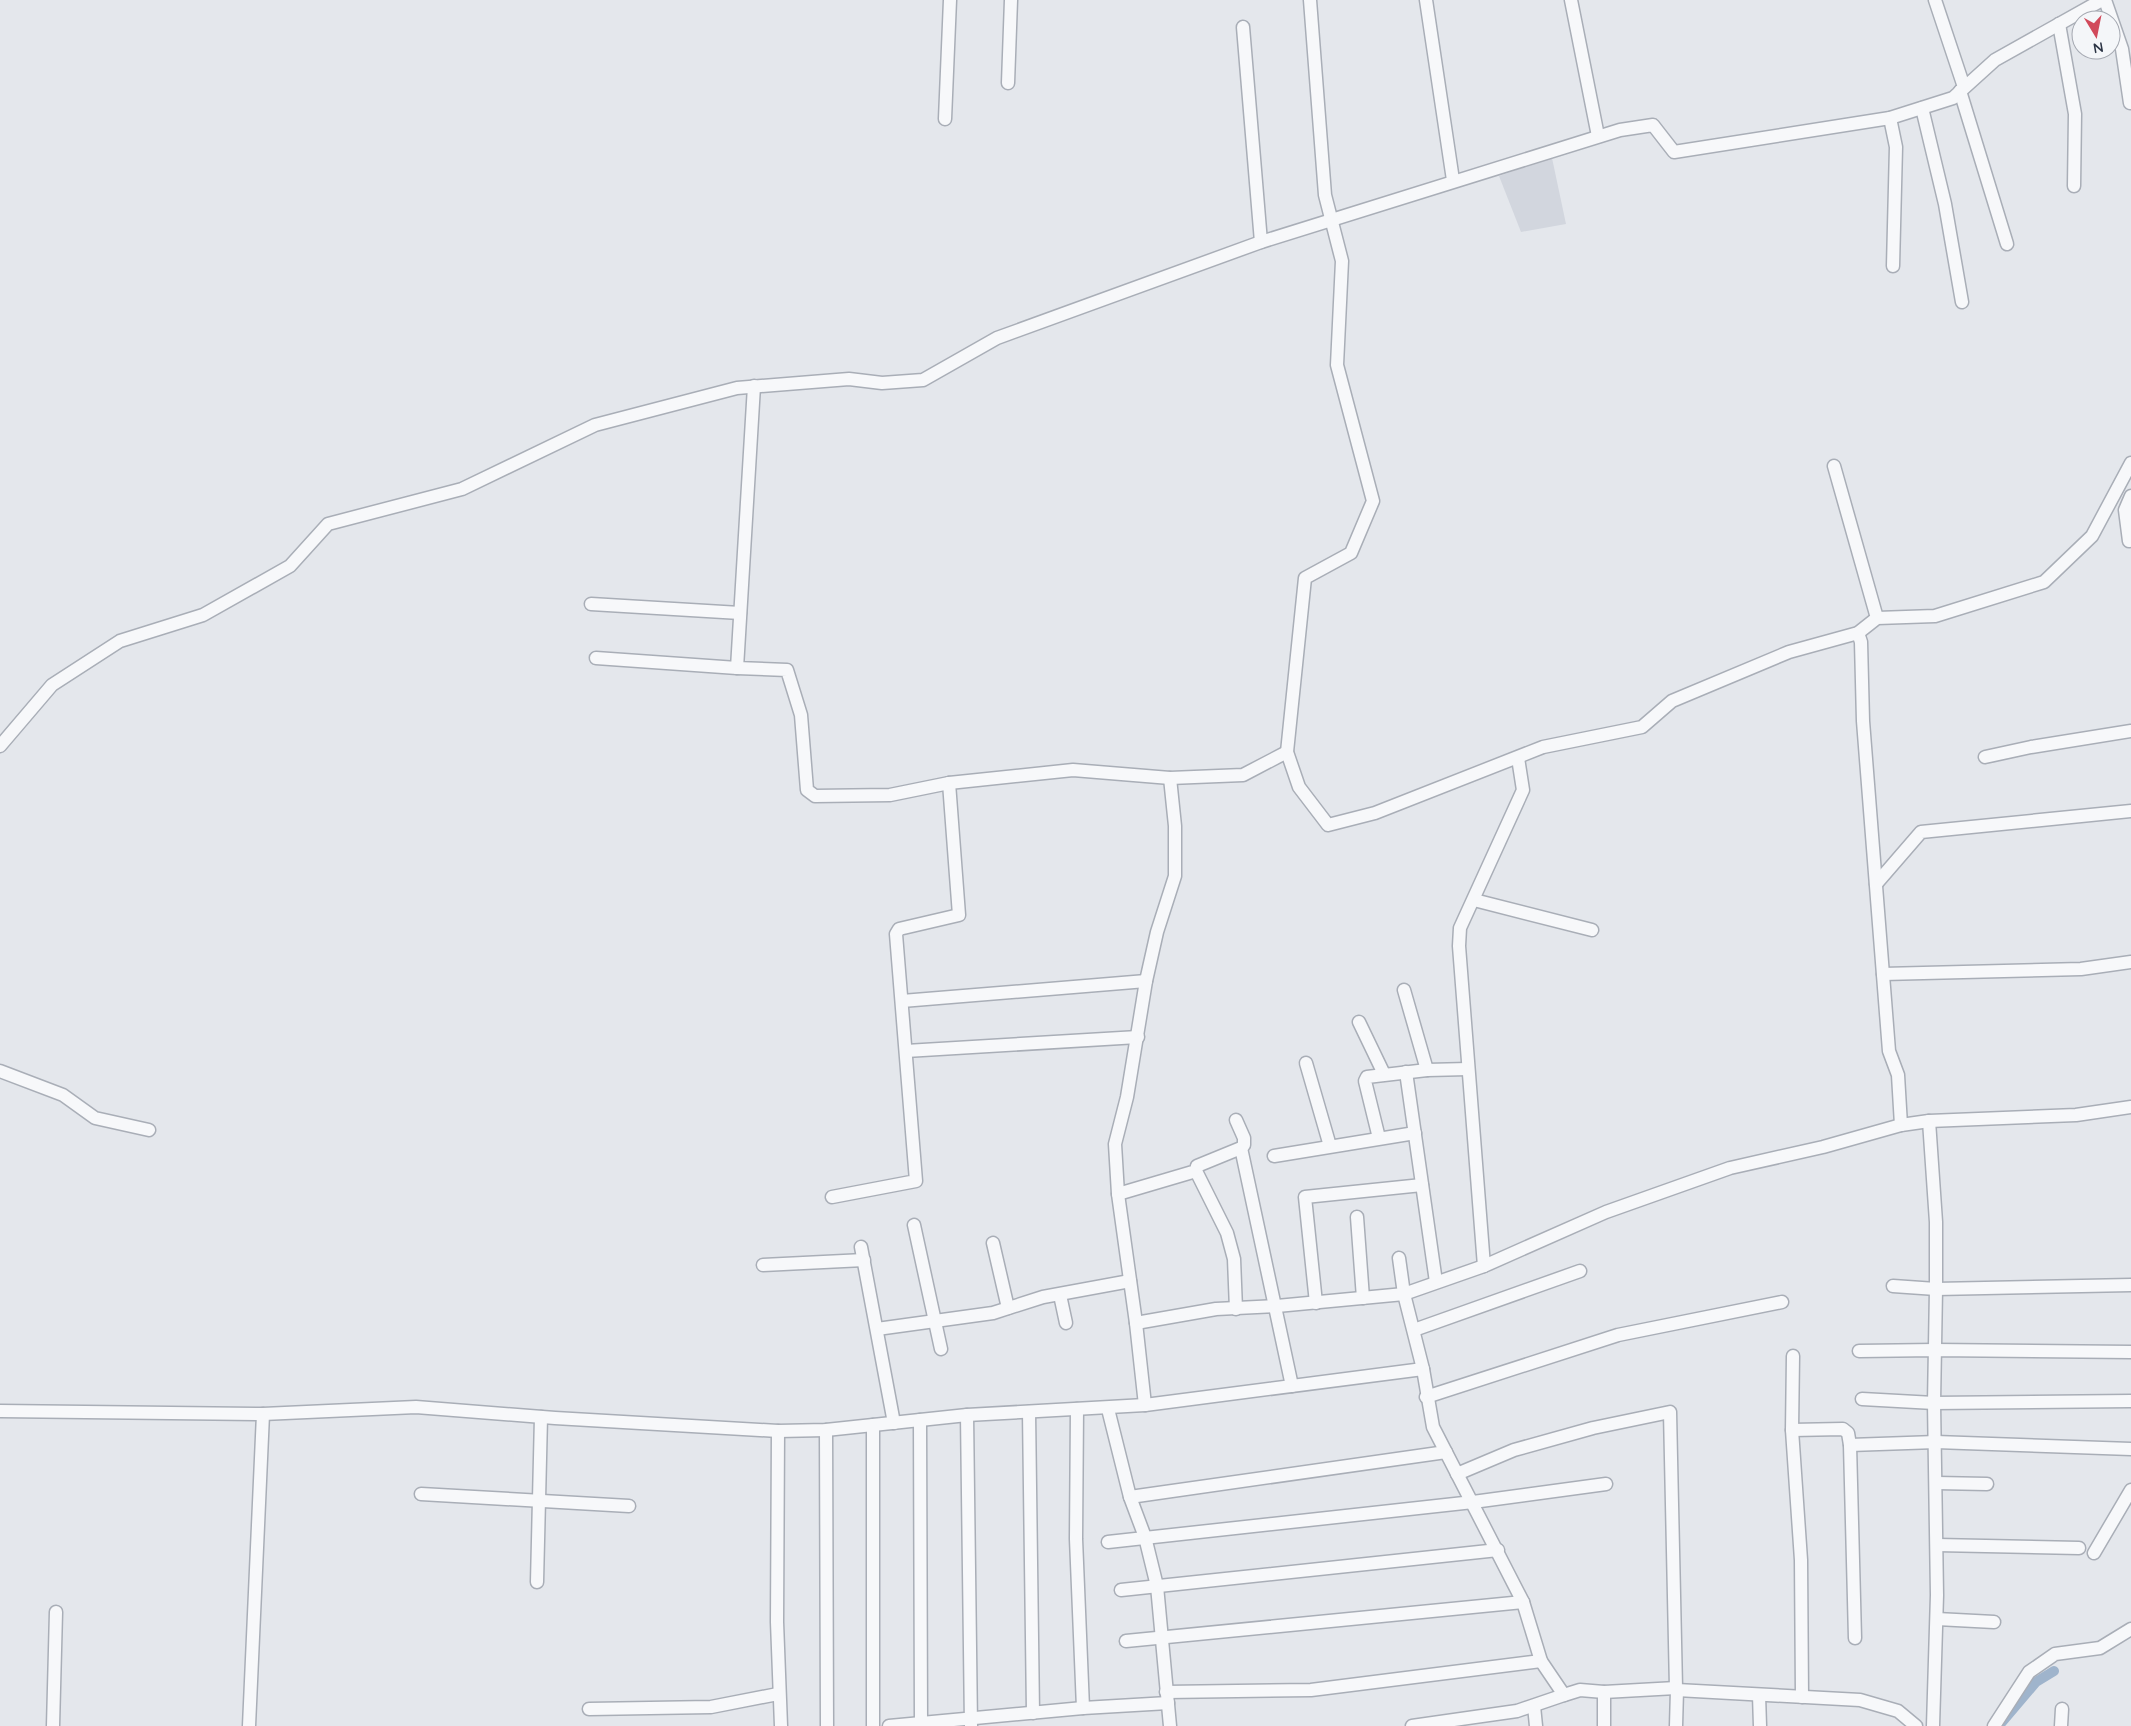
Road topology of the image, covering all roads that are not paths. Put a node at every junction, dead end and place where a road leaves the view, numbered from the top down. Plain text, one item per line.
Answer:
1 (950, 0) edge
2 (1011, 0) edge
3 (1310, 0) edge
4 (1426, 0) edge
5 (1571, 0) edge
6 (1934, 0) edge
7 (2103, 0) edge
8 (2059, 24) junction
9 (1243, 27) dead end
10 (1008, 82) dead end
11 (1962, 89) junction
12 (2130, 103) dead end
13 (1922, 108) junction
14 (1890, 118) junction
15 (945, 119) dead end
16 (1598, 136) junction
17 (1453, 180) junction
18 (2074, 186) dead end
19 (1332, 221) junction
20 (1261, 242) junction
21 (2007, 244) dead end
22 (1893, 266) dead end
23 (1962, 302) dead end
24 (754, 386) junction
25 (2131, 463) edge
26 (1834, 466) dead end
27 (2131, 496) edge
28 (2129, 541) dead end
29 (591, 604) dead end
30 (740, 613) junction
31 (1876, 618) junction
32 (1858, 633) junction
33 (596, 658) dead end
34 (737, 668) junction
35 (2131, 731) edge
36 (0, 746) edge
37 (1287, 752) junction
38 (1518, 758) junction
39 (1985, 758) dead end
40 (1170, 778) junction
41 (949, 783) junction
42 (2131, 810) edge
43 (1876, 884) junction
44 (1474, 900) junction
45 (1592, 930) dead end
46 (2131, 962) edge
47 (1884, 974) junction
48 (1146, 981) junction
49 (1404, 990) dead end
50 (902, 1001) junction
51 (1359, 1022) dead end
52 (1138, 1037) junction
53 (906, 1051) junction
54 (1306, 1063) dead end
55 (1468, 1069) junction
56 (0, 1070) edge
57 (1427, 1070) junction
58 (1406, 1072) junction
59 (1384, 1074) junction
60 (2131, 1106) edge
61 (1236, 1120) dead end
62 (1929, 1121) junction
63 (1901, 1125) junction
64 (148, 1130) dead end
65 (1415, 1133) junction
66 (1380, 1138) junction
67 (1330, 1146) junction
68 (1241, 1148) junction
69 (1274, 1156) dead end
70 (1196, 1171) junction
71 (1422, 1185) junction
72 (1118, 1194) junction
73 (832, 1197) dead end
74 (1357, 1217) dead end
75 (914, 1225) dead end
76 (994, 1243) dead end
77 (1398, 1258) dead end
78 (763, 1265) dead end
79 (1484, 1266) junction
80 (1580, 1271) dead end
81 (1130, 1281) junction
82 (1436, 1282) junction
83 (2131, 1285) edge
84 (1893, 1286) dead end
85 (1936, 1289) junction
86 (1404, 1294) junction
87 (1060, 1295) junction
88 (1363, 1298) junction
89 (1782, 1302) dead end
90 (1316, 1303) junction
91 (1277, 1306) junction
92 (1008, 1308) junction
93 (1236, 1309) junction
94 (934, 1322) junction
95 (1066, 1323) dead end
96 (1136, 1323) junction
97 (877, 1329) junction
98 (1414, 1330) junction
99 (940, 1349) dead end
100 (1935, 1350) junction
101 (1860, 1352) dead end
102 (2131, 1352) edge
103 (1793, 1356) dead end
104 (1423, 1369) junction
105 (1292, 1386) junction
106 (1426, 1397) junction
107 (1862, 1398) dead end
108 (2131, 1401) edge
109 (1934, 1403) junction
110 (1144, 1405) junction
111 (1108, 1408) junction
112 (1077, 1409) junction
113 (0, 1411) edge
114 (1029, 1412) junction
115 (263, 1414) junction
116 (967, 1415) junction
117 (541, 1417) junction
118 (920, 1420) junction
119 (894, 1423) junction
120 (873, 1425) junction
121 (826, 1430) junction
122 (1792, 1430) junction
123 (778, 1431) junction
124 (1936, 1442) junction
125 (1850, 1444) junction
126 (2131, 1449) edge
127 (1446, 1452) junction
128 (1458, 1474) junction
129 (1937, 1483) junction
130 (1606, 1484) dead end
131 (1987, 1484) dead end
132 (2131, 1490) edge
133 (421, 1494) dead end
134 (1130, 1496) junction
135 (539, 1501) junction
136 (1473, 1502) junction
137 (629, 1506) dead end
138 (2126, 1508) edge
139 (1145, 1536) junction
140 (1108, 1542) dead end
141 (1937, 1545) junction
142 (2079, 1548) dead end
143 (1498, 1550) junction
144 (2094, 1553) dead end
145 (538, 1582) dead end
146 (1157, 1586) junction
147 (1121, 1590) dead end
148 (1523, 1602) junction
149 (56, 1612) dead end
150 (1937, 1619) junction
151 (1994, 1622) dead end
152 (2131, 1629) edge
153 (1855, 1638) dead end
154 (1162, 1639) junction
155 (1126, 1642) dead end
156 (1541, 1662) junction
157 (1677, 1689) junction
158 (1604, 1692) junction
159 (778, 1694) junction
160 (1564, 1695) junction
161 (1759, 1695) junction
162 (1167, 1697) junction
163 (1802, 1697) junction
164 (1534, 1706) junction
165 (1083, 1708) junction
166 (589, 1709) dead end
167 (2062, 1709) dead end
168 (1033, 1713) junction
169 (971, 1723) edge
170 (924, 1724) edge
171 (53, 1726) edge
172 (249, 1726) edge
173 (781, 1726) edge
174 (827, 1726) edge
175 (873, 1726) edge
176 (889, 1726) edge
177 (1170, 1726) edge
178 (1412, 1726) edge
179 (1536, 1726) edge
180 (1604, 1726) edge
181 (1676, 1726) edge
182 (1760, 1726) edge
183 (1916, 1726) edge
184 (1933, 1726) edge
185 (1994, 1726) edge
186 (2061, 1726) edge

1 - 15 street
2 - 10 street
3 - 19 street
4 - 17 street
5 - 16 street
6 - 11 street
7 - 8 street
7 - 12 street
8 - 11 street
8 - 18 street
9 - 20 street
11 - 13 street
11 - 21 street
13 - 14 street
13 - 23 street
14 - 16 street
14 - 22 street
16 - 17 street
17 - 19 street
19 - 20 street
19 - 37 street
20 - 24 street
24 - 30 street
24 - 36 street
25 - 31 street
26 - 31 street
27 - 28 street
29 - 30 street
30 - 34 street
31 - 32 street
32 - 38 street
32 - 43 street
33 - 34 street
34 - 41 street
35 - 39 street
37 - 38 street
37 - 40 street
38 - 44 street
40 - 41 street
40 - 48 street
41 - 50 street
42 - 43 street
43 - 47 street
44 - 45 street
44 - 55 street
46 - 47 street
47 - 63 street
48 - 50 street
48 - 52 street
49 - 57 street
50 - 53 street
51 - 59 street
52 - 53 street
52 - 72 street
53 - 73 street
54 - 67 street
55 - 57 street
55 - 79 street
56 - 64 street
57 - 58 street
58 - 59 street
58 - 65 street
59 - 66 street
60 - 62 street
61 - 68 street
62 - 63 street
62 - 85 street
63 - 79 street
65 - 66 street
65 - 71 street
66 - 67 street
67 - 69 street
68 - 70 street
68 - 91 street
70 - 72 street
70 - 93 street
71 - 82 street
71 - 90 street
72 - 81 street
74 - 88 street
75 - 94 street
76 - 92 street
77 - 86 street
78 - 97 street
79 - 82 street
80 - 98 street
81 - 87 street
81 - 96 street
82 - 86 street
83 - 85 street
84 - 85 street
85 - 100 street
86 - 88 street
86 - 98 street
87 - 92 street
87 - 95 street
88 - 90 street
89 - 106 street
90 - 91 street
91 - 93 street
91 - 105 street
92 - 94 street
93 - 96 street
94 - 97 street
94 - 99 street
96 - 110 street
97 - 119 street
98 - 104 street
100 - 101 street
100 - 102 street
100 - 109 street
103 - 122 street
104 - 105 street
104 - 106 street
105 - 110 street
106 - 127 street
107 - 109 street
108 - 109 street
109 - 124 street
110 - 111 street
111 - 112 street
111 - 134 street
112 - 114 street
112 - 165 street
113 - 115 street
114 - 116 street
114 - 168 street
115 - 117 street
115 - 172 street
116 - 118 street
116 - 169 street
117 - 123 street
117 - 135 street
118 - 119 street
118 - 170 street
119 - 120 street
120 - 121 street
120 - 175 street
121 - 123 street
121 - 174 street
122 - 125 street
122 - 163 street
123 - 159 street
124 - 125 street
124 - 126 street
124 - 129 street
125 - 153 street
127 - 128 street
127 - 134 street
128 - 136 street
128 - 157 street
129 - 131 street
129 - 141 street
130 - 136 street
132 - 138 street
133 - 135 street
134 - 139 street
135 - 137 street
135 - 145 street
136 - 139 street
136 - 143 street
138 - 144 street
139 - 140 street
139 - 146 street
141 - 142 street
141 - 150 street
143 - 146 street
143 - 148 street
146 - 147 street
146 - 154 street
148 - 154 street
148 - 156 street
149 - 171 street
150 - 151 street
150 - 184 street
152 - 185 street
154 - 155 street
154 - 162 street
156 - 160 street
156 - 162 street
157 - 158 street
157 - 161 street
157 - 181 street
158 - 160 street
158 - 180 street
159 - 166 street
159 - 173 street
160 - 164 street
161 - 163 street
161 - 182 street
162 - 165 street
162 - 177 street
163 - 183 street
164 - 178 street
164 - 179 street
165 - 168 street
167 - 186 street
168 - 169 street
169 - 170 street
170 - 176 street

